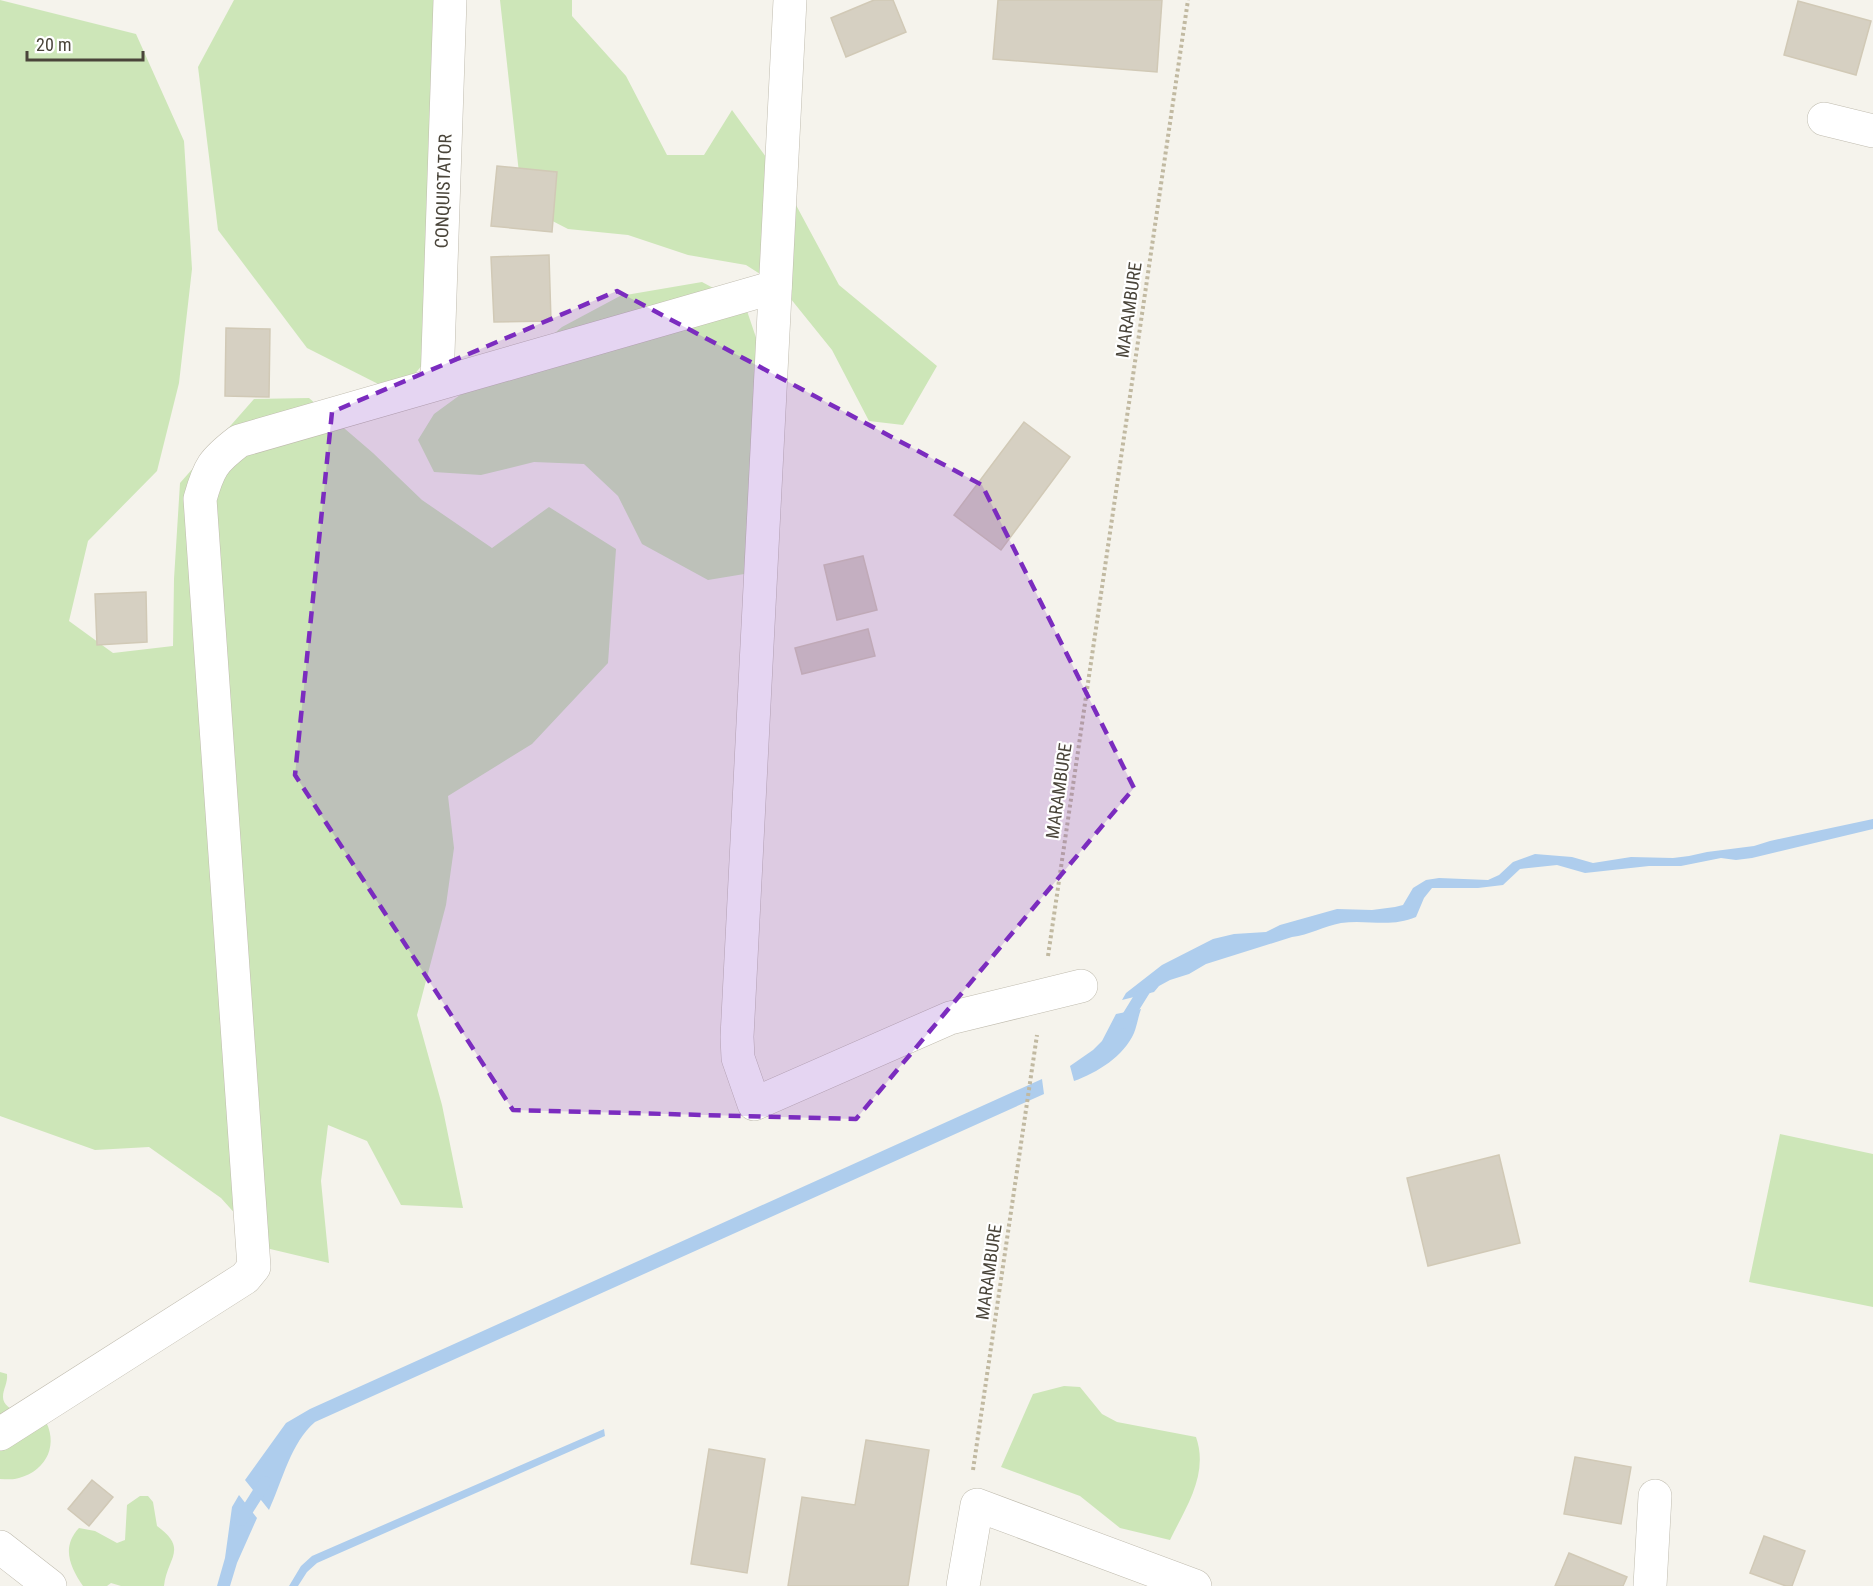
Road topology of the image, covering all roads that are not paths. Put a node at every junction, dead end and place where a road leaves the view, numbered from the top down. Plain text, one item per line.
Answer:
1 (450, 0) edge
2 (790, 0) edge
3 (1824, 119) dead end
4 (1873, 131) edge
5 (775, 287) junction
6 (438, 383) junction
7 (1081, 986) dead end
8 (0, 1434) edge
9 (1655, 1496) dead end
10 (0, 1547) edge
11 (50, 1586) edge
12 (963, 1586) edge
13 (1195, 1586) edge
14 (1650, 1586) edge

1 - 6 street, CONQUISTATOR
2 - 5 street
3 - 4 street
5 - 6 street
5 - 7 street
6 - 8 street
9 - 14 street
10 - 11 street
12 - 13 street

